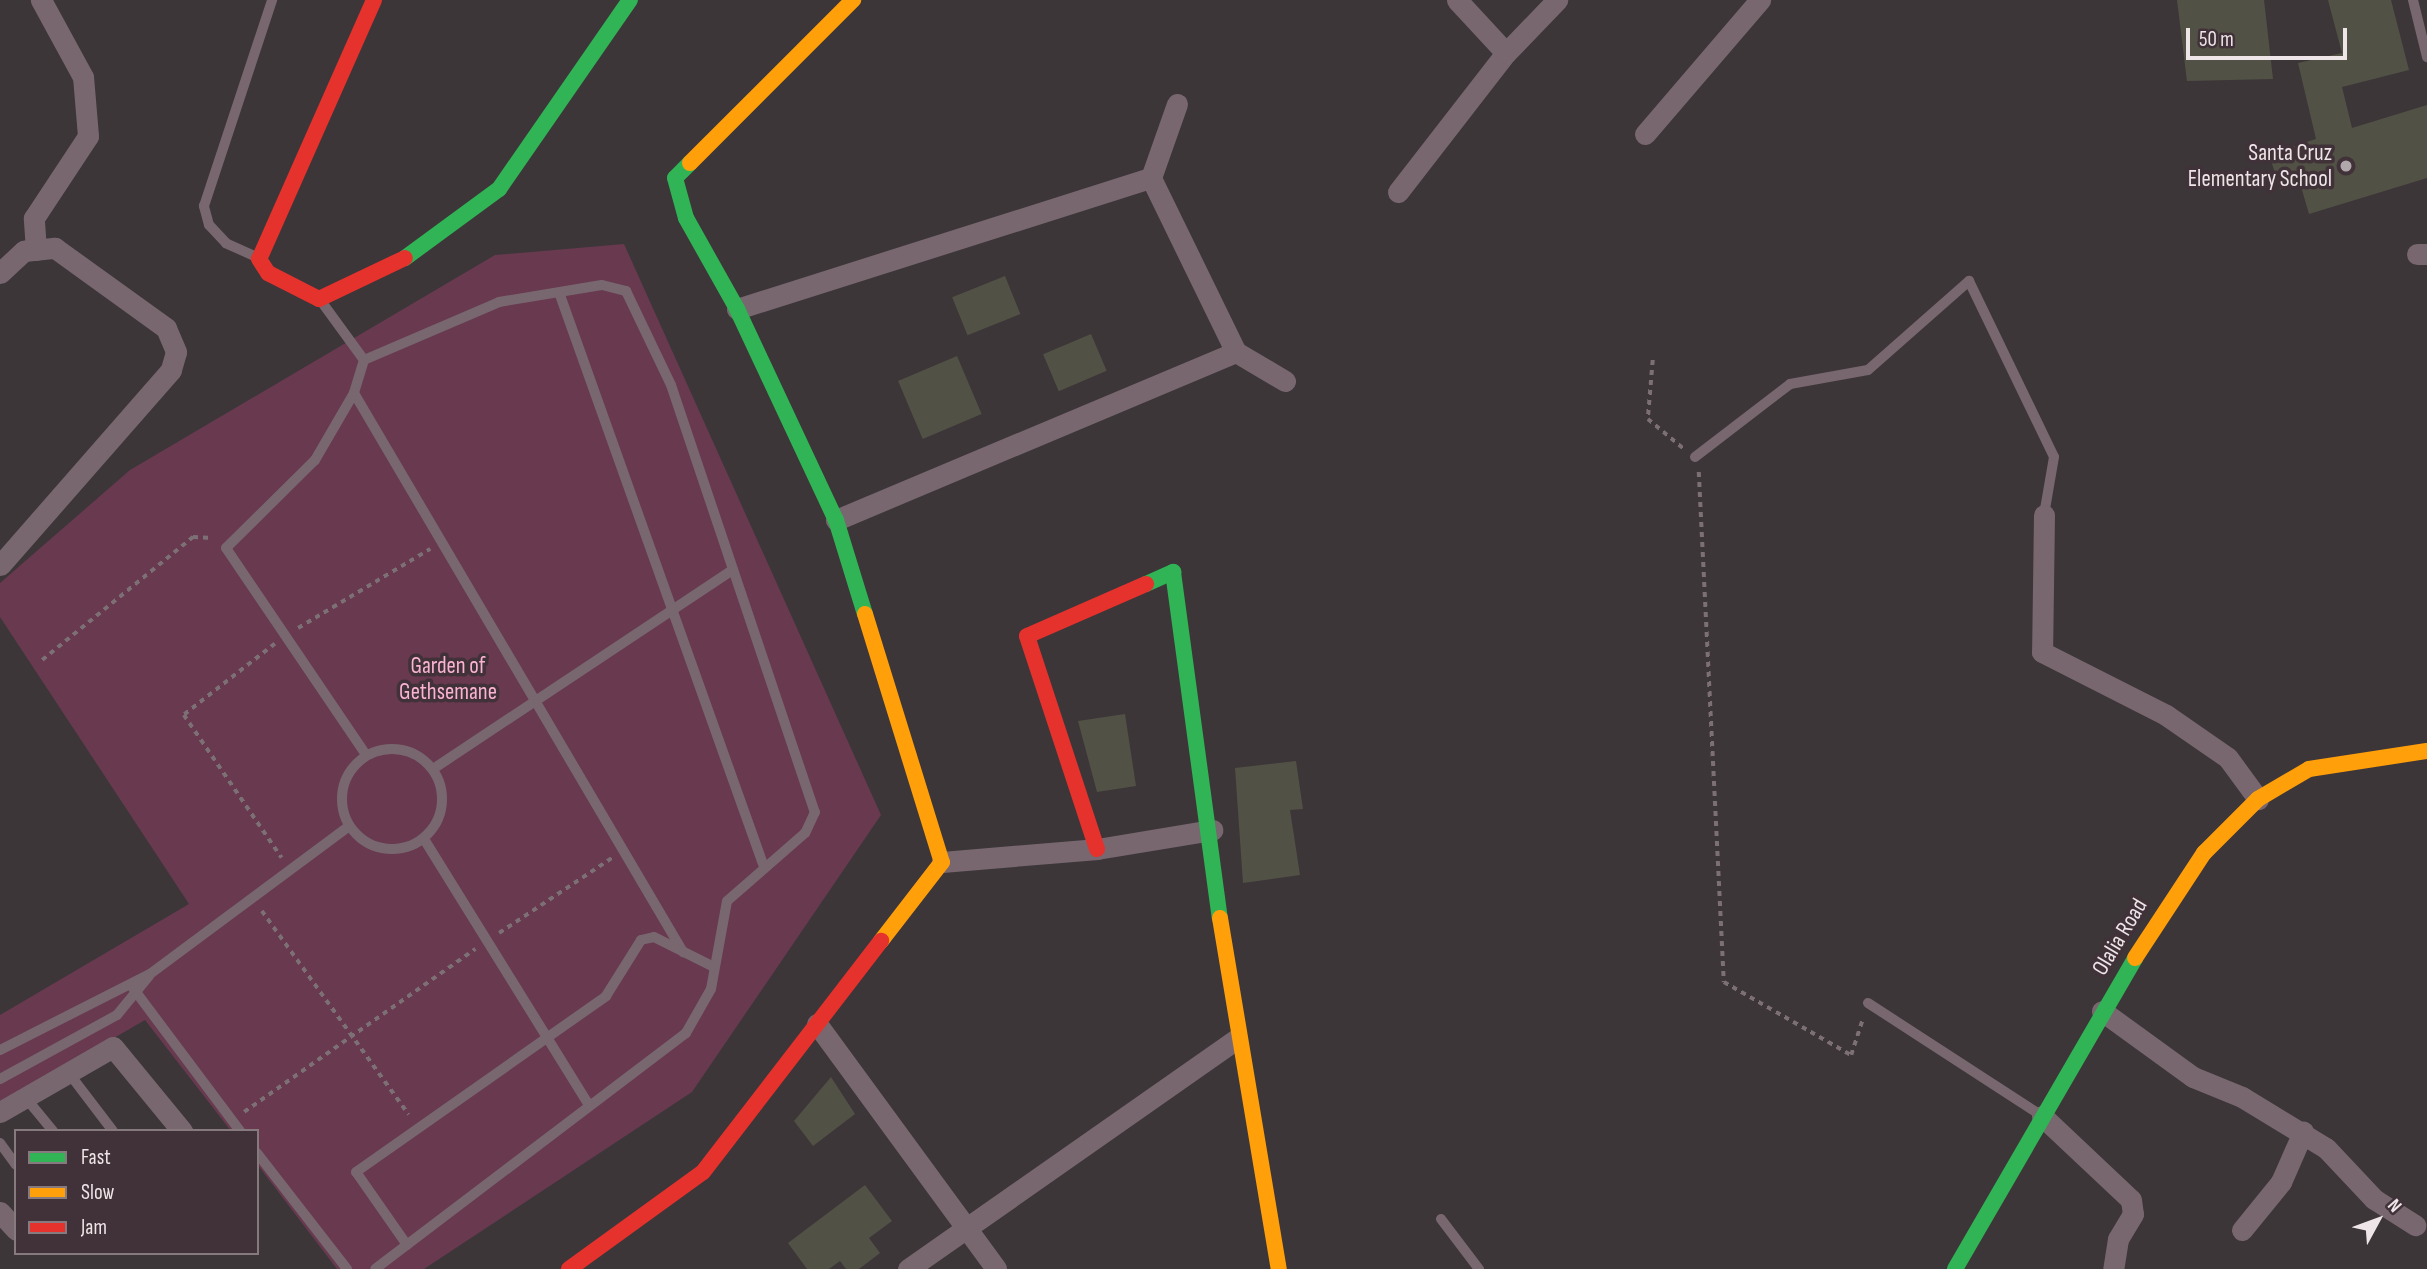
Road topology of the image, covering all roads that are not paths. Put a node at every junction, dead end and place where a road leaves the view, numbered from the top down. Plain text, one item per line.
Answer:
1 (41, 0) edge
2 (272, 0) edge
3 (374, 0) edge
4 (630, 0) edge
5 (853, 0) edge
6 (1457, 0) edge
7 (1557, 0) edge
8 (1760, 0) edge
9 (2413, 0) edge
10 (1506, 53) junction
11 (2427, 57) edge
12 (1177, 104) dead end
13 (1646, 134) dead end
14 (1151, 178) junction
15 (1398, 191) dead end
16 (36, 250) junction
17 (259, 258) junction
18 (0, 273) edge
19 (560, 295) junction
20 (319, 299) junction
21 (737, 309) junction
22 (1236, 352) junction
23 (364, 360) junction
24 (1285, 380) dead end
25 (354, 393) junction
26 (1695, 457) road end
27 (2044, 516) joint
28 (835, 520) junction
29 (0, 565) edge
30 (733, 570) junction
31 (673, 610) junction
32 (533, 702) junction
33 (2427, 751) edge
34 (366, 755) junction
35 (433, 769) junction
36 (2258, 799) junction
37 (349, 826) junction
38 (1212, 830) junction
39 (424, 839) junction
40 (1097, 849) junction
41 (942, 862) junction
42 (763, 864) junction
43 (683, 952) junction
44 (714, 967) junction
45 (132, 988) junction
46 (1868, 1003) road end
47 (2102, 1011) junction
48 (817, 1024) junction
49 (547, 1036) junction
50 (1237, 1039) junction
51 (0, 1051) edge
52 (67, 1072) junction
53 (0, 1079) edge
54 (25, 1097) junction
55 (589, 1105) junction
56 (0, 1112) edge
57 (2042, 1116) junction
58 (51, 1129) edge
59 (111, 1129) edge
60 (180, 1129) edge
61 (239, 1129) edge
62 (2303, 1132) junction
63 (0, 1143) edge
64 (259, 1156) edge
65 (14, 1162) edge
66 (1441, 1219) dead end
67 (2415, 1225) dead end
68 (967, 1228) junction
69 (2242, 1230) dead end
70 (407, 1245) junction
71 (347, 1269) edge
72 (375, 1269) edge
73 (569, 1269) edge
74 (908, 1269) edge
75 (996, 1269) edge
76 (1279, 1269) edge
77 (1479, 1269) edge
78 (1955, 1269) edge
79 (2113, 1269) edge

1 - 16 street
2 - 17 lane
3 - 17 street
4 - 20 street
5 - 21 street
6 - 10 street
7 - 10 street
8 - 13 street
9 - 11 lane
10 - 15 street
12 - 14 street
14 - 21 street
14 - 22 street
16 - 18 street
16 - 29 street
17 - 20 street
19 - 23 lane
19 - 30 lane
19 - 31 lane
20 - 23 lane
21 - 28 street
22 - 24 street
22 - 28 street
23 - 25 lane
25 - 32 lane
25 - 34 lane
26 - 27 lane
27 - 36 street
28 - 41 street
30 - 31 lane
30 - 42 lane
31 - 32 lane
31 - 42 lane
32 - 35 lane
32 - 43 lane
33 - 36 street, Olalia Road
34 - 35 lane
34 - 37 lane
35 - 39 lane
36 - 47 street, Olalia Road
37 - 39 lane
37 - 45 lane
38 - 40 street
38 - 40 street
38 - 50 street
39 - 49 lane
40 - 41 street
41 - 48 street
42 - 44 lane
43 - 44 lane
43 - 49 lane
44 - 55 lane
45 - 51 lane
45 - 53 lane
45 - 61 lane
46 - 57 lane
47 - 57 street, Olalia Road
47 - 62 street
48 - 68 street
48 - 73 street
49 - 55 lane
49 - 70 lane
50 - 68 street
50 - 76 street
52 - 54 street
52 - 59 lane
52 - 60 street
54 - 56 street
54 - 58 lane
55 - 70 lane
57 - 78 street, Olalia Road
57 - 79 street
62 - 67 street
62 - 69 street
63 - 65 lane
64 - 71 lane
66 - 77 lane
68 - 74 street
68 - 75 street
70 - 72 lane

